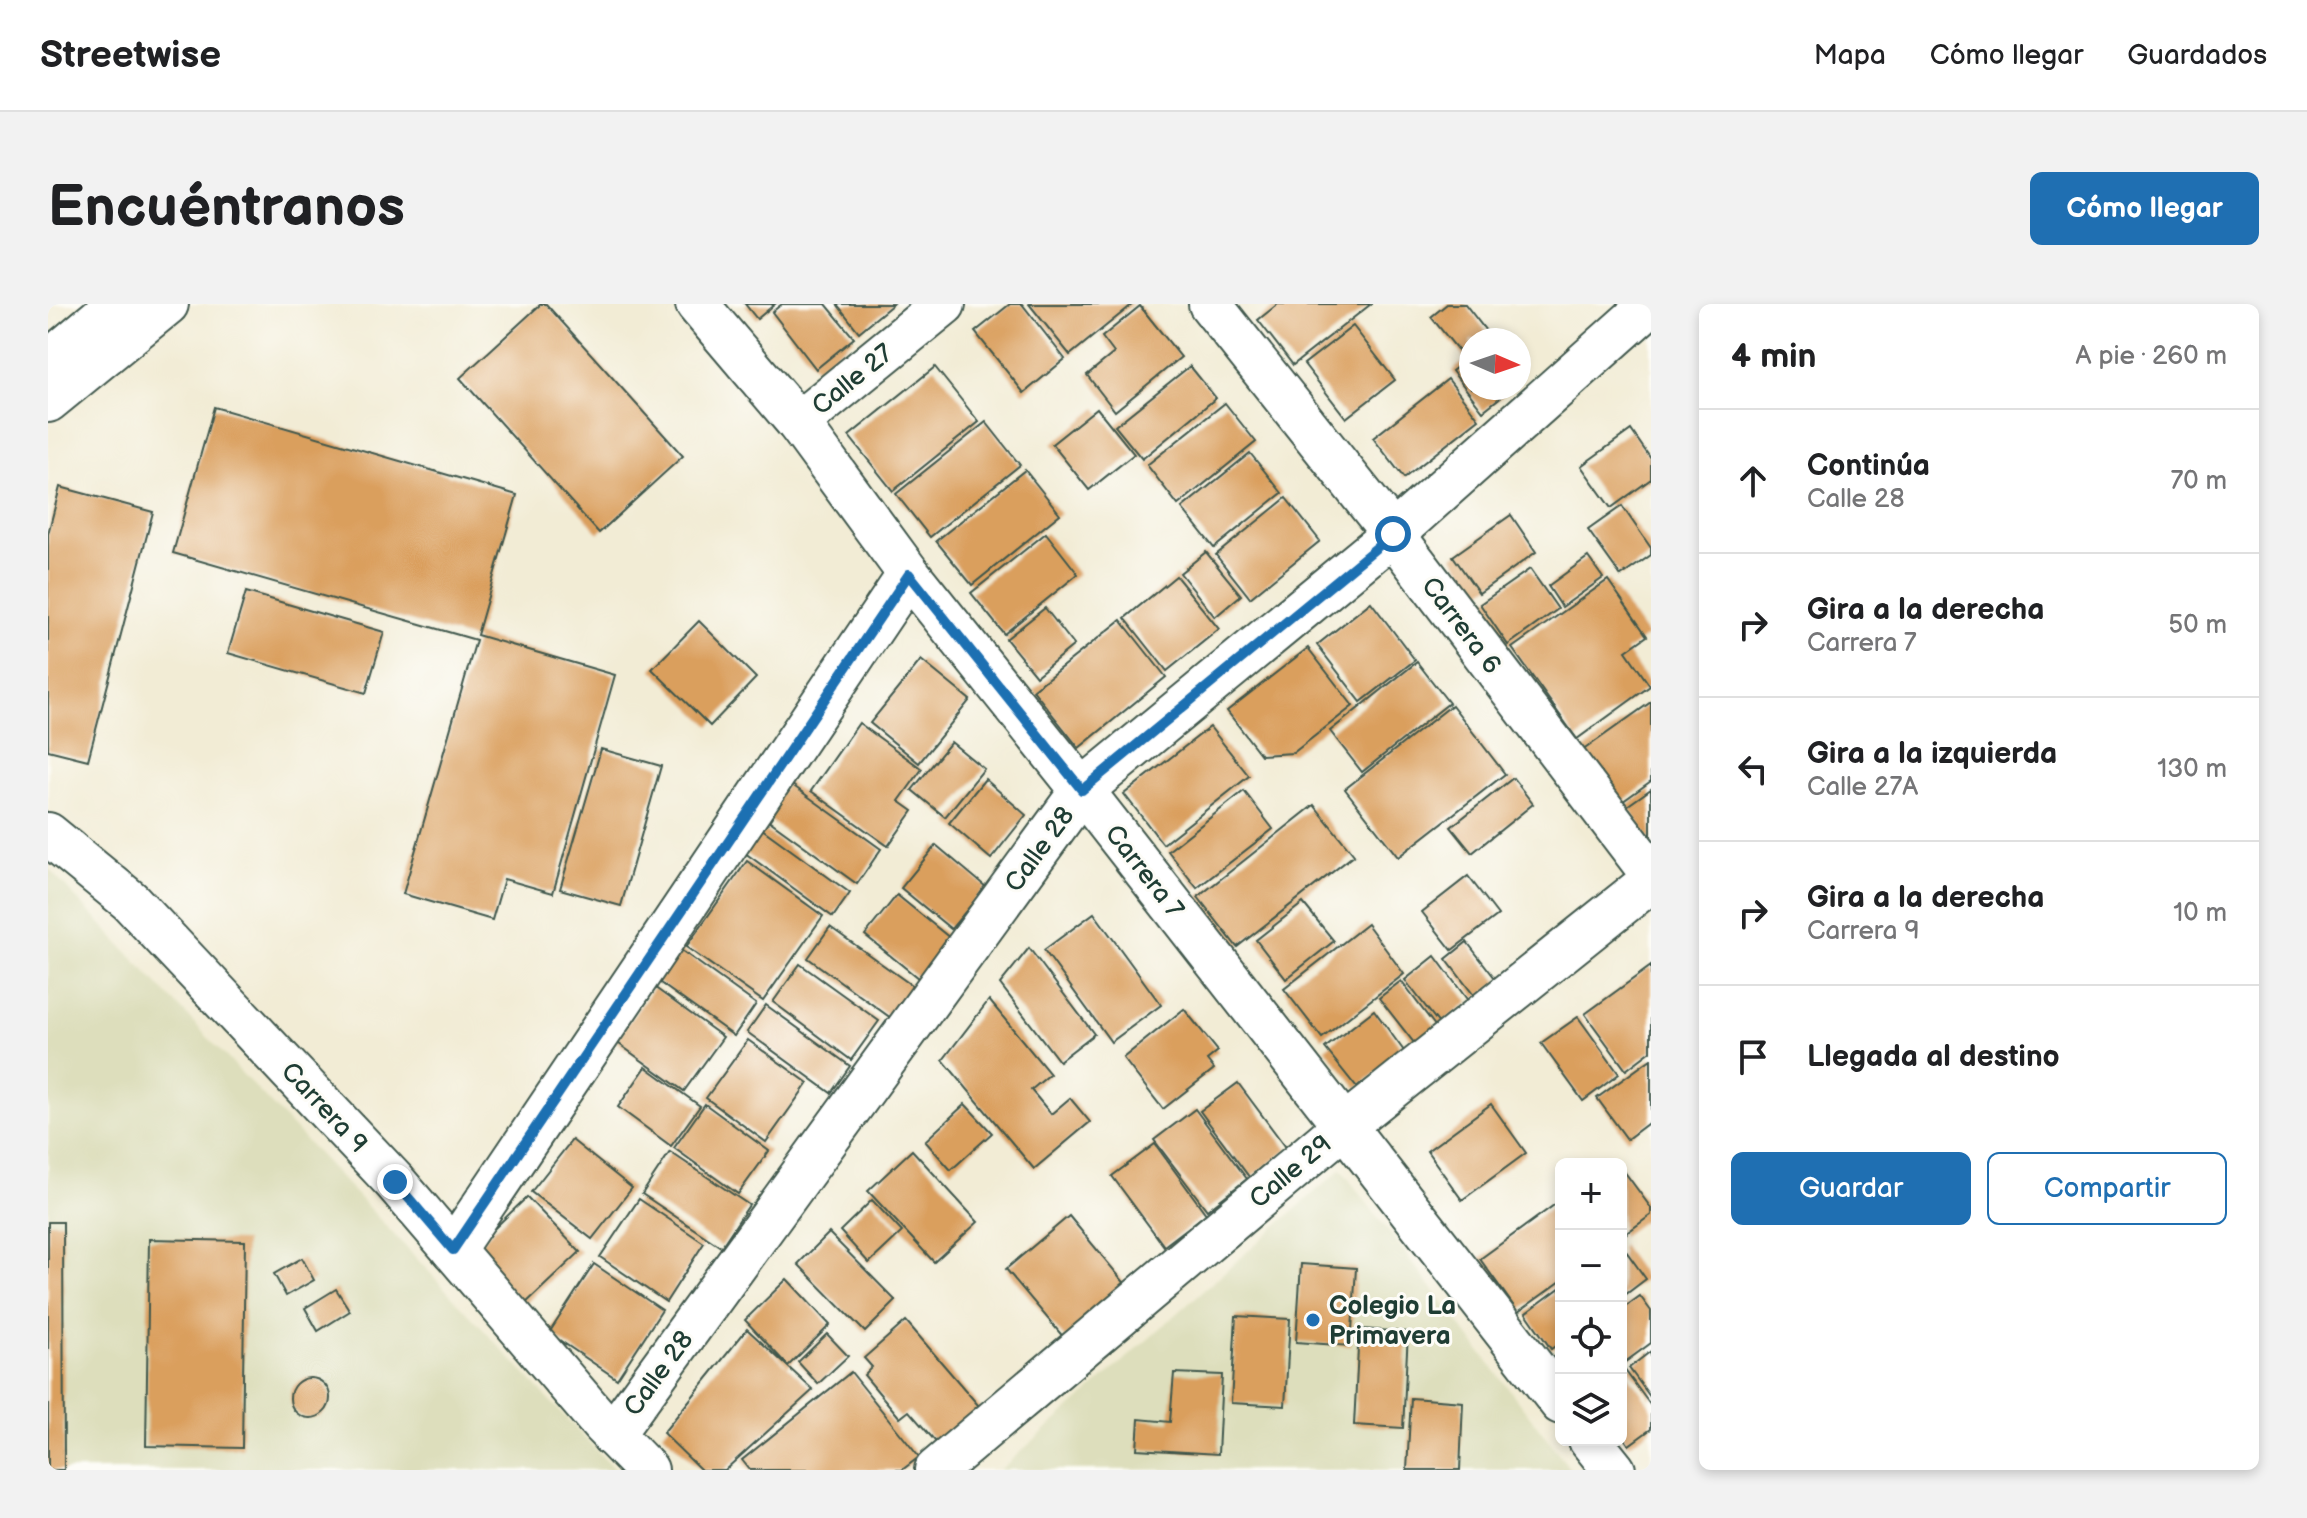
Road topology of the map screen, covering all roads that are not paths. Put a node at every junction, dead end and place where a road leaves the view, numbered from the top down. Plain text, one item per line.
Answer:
1 (167, 304) edge
2 (697, 304) edge
3 (944, 304) edge
4 (1210, 304) edge
5 (1651, 304) edge
6 (110, 316) edge
7 (48, 362) edge
8 (48, 401) edge
9 (798, 423) junction
10 (1393, 534) junction
11 (909, 574) junction
12 (1082, 790) junction
13 (48, 834) edge
14 (1651, 873) edge
15 (1651, 881) edge
16 (1344, 1126) junction
17 (453, 1250) junction
18 (1555, 1395) edge
19 (612, 1435) junction
20 (1595, 1446) edge
21 (647, 1470) edge
22 (936, 1470) edge
23 (1614, 1470) edge

1 - 6 street
2 - 9 street, Carrera 7
3 - 9 street, Calle 27
4 - 10 street, Carrera 6
5 - 10 street, Calle 28
6 - 7 street
6 - 8 street
9 - 11 street, Carrera 7
10 - 12 street, Calle 28
10 - 14 street, Carrera 6
11 - 12 street, Carrera 7
11 - 17 street
12 - 16 street, Carrera 7
12 - 19 street, Calle 28
13 - 17 street, Carrera 9
15 - 16 street, Calle 29
16 - 18 street, Carrera 7
16 - 22 street, Calle 29
17 - 19 street, Carrera 9
19 - 21 street, Carrera 9
20 - 23 street

